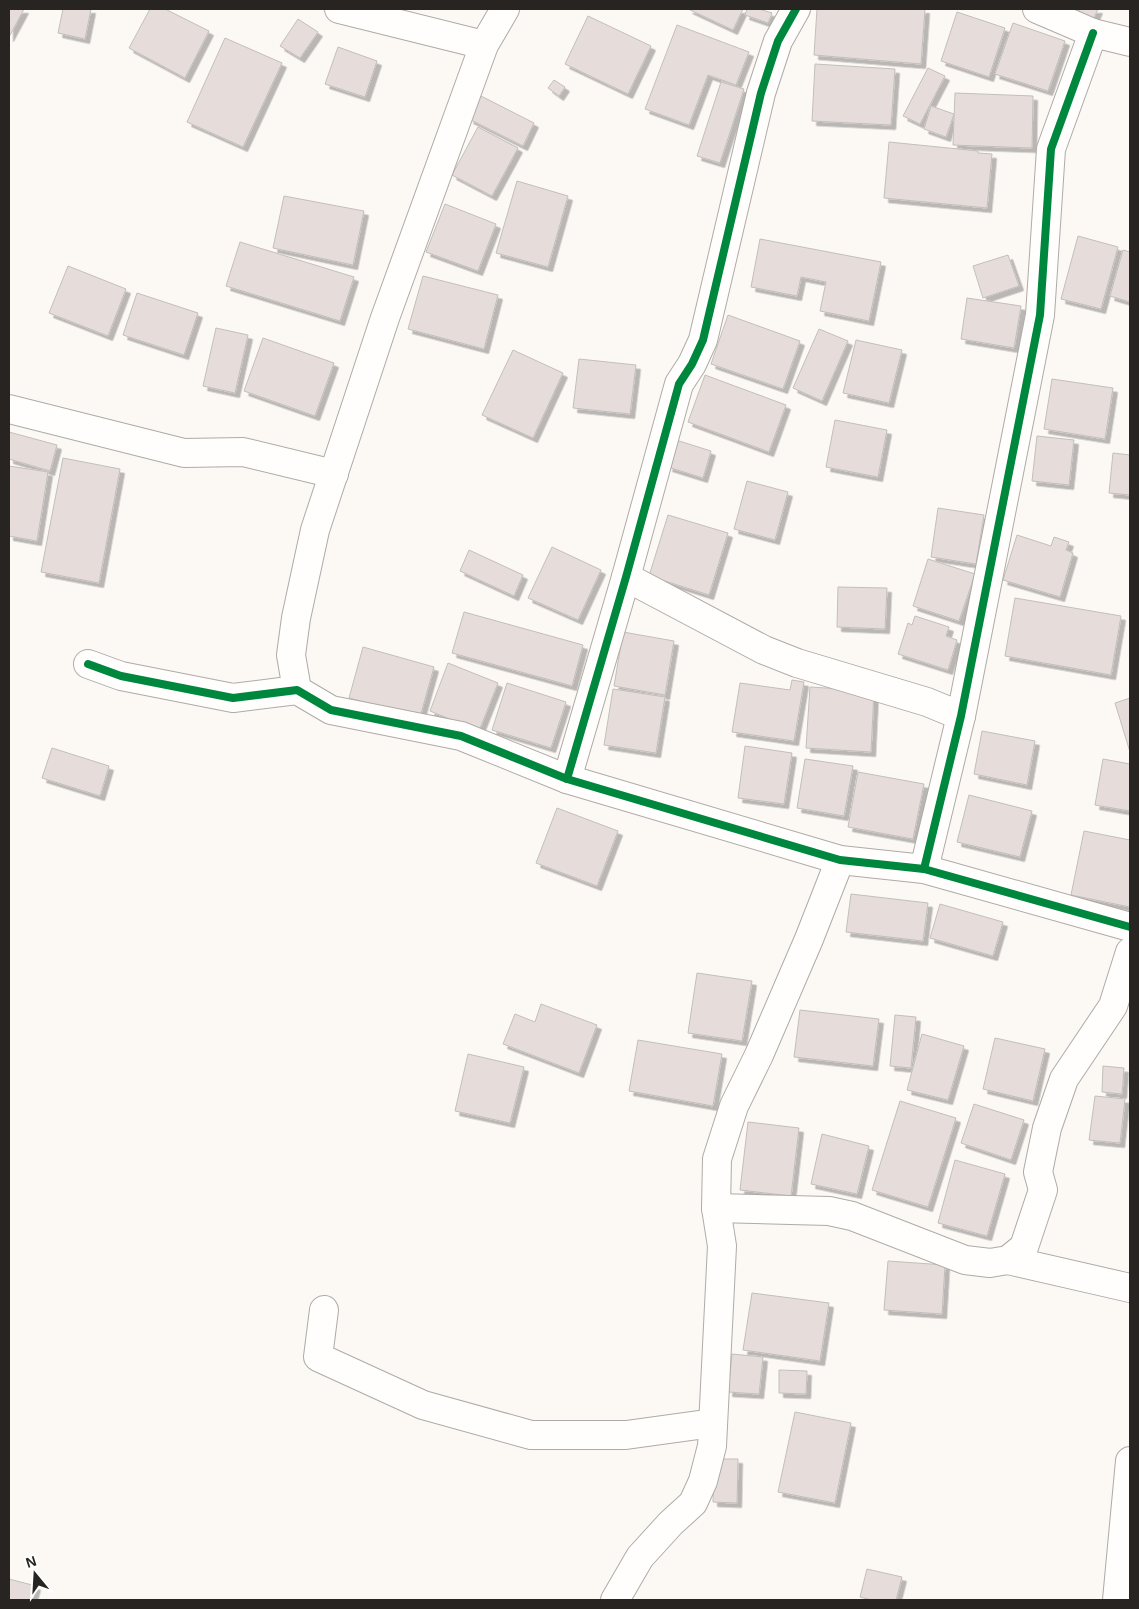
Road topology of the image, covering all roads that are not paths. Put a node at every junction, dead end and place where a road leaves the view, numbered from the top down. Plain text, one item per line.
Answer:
1 (338, 9) edge
2 (505, 9) edge
3 (796, 9) edge
4 (1037, 9) edge
5 (1094, 33) junction
6 (1130, 42) edge
7 (484, 45) junction
8 (9, 409) edge
9 (334, 474) junction
10 (626, 577) junction
11 (88, 664) dead end
12 (297, 690) junction
13 (961, 716) junction
14 (567, 778) junction
15 (840, 860) junction
16 (924, 869) junction
17 (1130, 928) edge
18 (1130, 952) edge
19 (716, 1208) junction
20 (1008, 1260) junction
21 (1130, 1288) edge
22 (324, 1310) dead end
23 (714, 1423) junction
24 (1130, 1462) edge
25 (615, 1600) edge
26 (1117, 1600) edge

1 - 7 street
2 - 7 street
3 - 10 street
4 - 5 street
5 - 6 street
5 - 13 street
7 - 9 street
8 - 9 street
9 - 12 street
10 - 13 street
10 - 14 street
11 - 12 street
12 - 14 street
13 - 16 street
14 - 15 street
15 - 16 street
15 - 19 street
16 - 17 street
18 - 20 street
19 - 20 street
19 - 23 street
20 - 21 street
22 - 23 street
23 - 25 street
24 - 26 street

